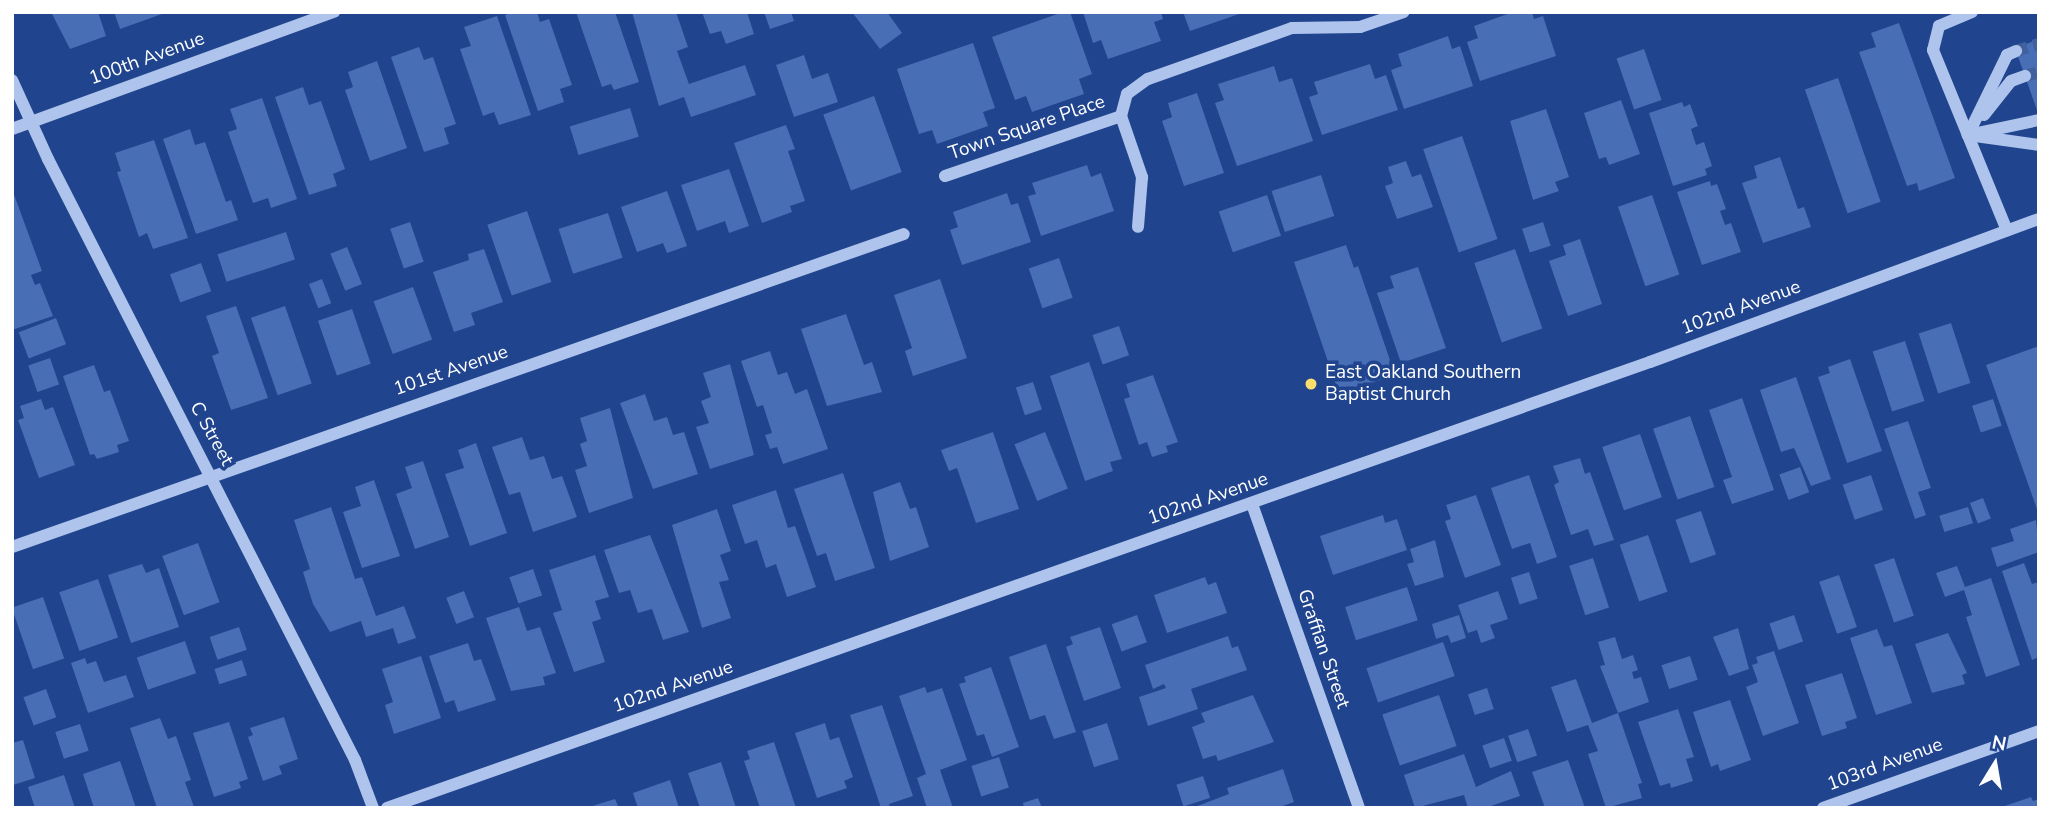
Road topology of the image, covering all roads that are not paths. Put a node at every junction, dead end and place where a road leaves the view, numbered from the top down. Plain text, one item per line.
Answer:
1 (334, 12) edge
2 (1404, 12) edge
3 (1972, 12) edge
4 (2016, 51) tunnel mouth
5 (2025, 76) tunnel mouth
6 (12, 80) edge
7 (1121, 116) junction
8 (2039, 120) edge
9 (31, 122) junction
10 (12, 129) edge
11 (1968, 135) junction
12 (2039, 145) edge
13 (945, 176) dead end
14 (2039, 219) edge
15 (1139, 227) dead end
16 (2007, 230) junction
17 (904, 234) dead end
18 (212, 476) junction
19 (1252, 504) junction
20 (12, 547) edge
21 (2039, 731) edge
22 (373, 808) edge
23 (387, 808) edge
24 (1359, 808) edge
25 (1823, 808) edge

1 - 9 street, 100th Avenue
2 - 7 street, Town Square Place
3 - 11 street
4 - 11 street
5 - 11 street
6 - 9 street, C Street
7 - 13 street, Town Square Place
7 - 15 street, Town Square Place
8 - 11 street
9 - 10 street, 100th Avenue
9 - 18 street, C Street
11 - 12 street
11 - 16 street
14 - 16 street, 102nd Avenue
16 - 19 street, 102nd Avenue
17 - 18 street, 101st Avenue
18 - 20 street, 101st Avenue
18 - 22 street, C Street
19 - 23 street, 102nd Avenue
19 - 24 street, Graffian Street
21 - 25 street, 103rd Avenue

